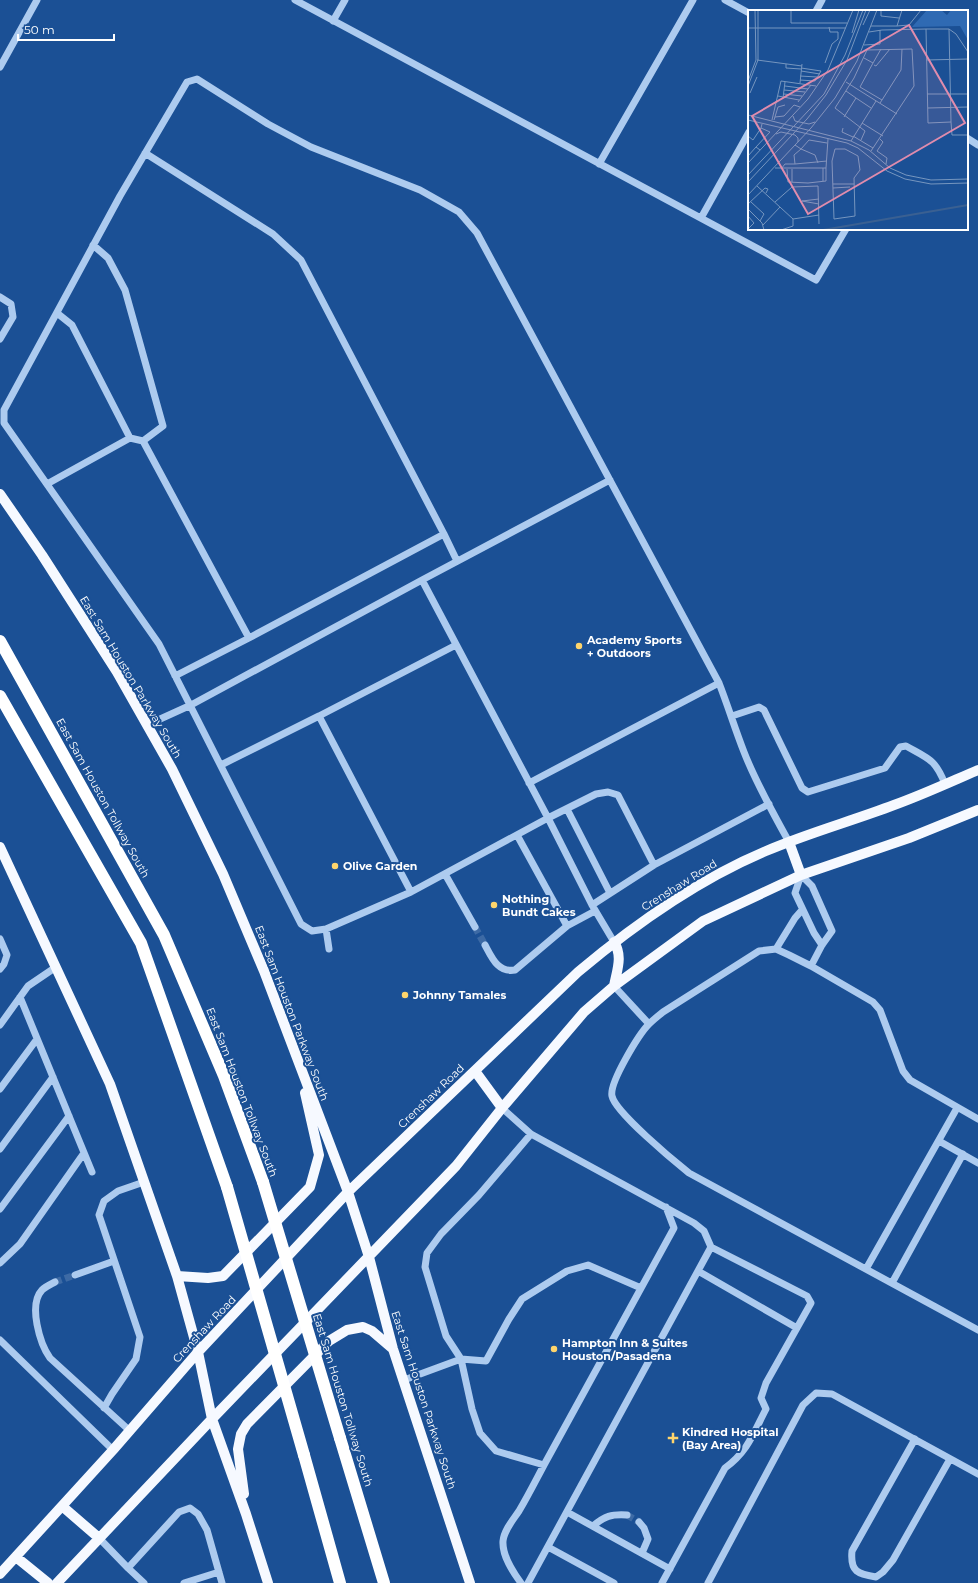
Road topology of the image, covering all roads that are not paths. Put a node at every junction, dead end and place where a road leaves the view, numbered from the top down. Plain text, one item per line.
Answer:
1 (37, 0) edge
2 (295, 0) edge
3 (345, 0) edge
4 (693, 0) edge
5 (725, 0) edge
6 (822, 0) edge
7 (817, 10) edge
8 (748, 12) edge
9 (333, 21) junction
10 (0, 67) edge
11 (748, 134) edge
12 (968, 139) edge
13 (978, 145) edge
14 (145, 153) junction
15 (599, 164) junction
16 (701, 218) junction
17 (845, 230) edge
18 (93, 246) junction
19 (0, 298) edge
20 (57, 313) junction
21 (0, 339) edge
22 (130, 438) junction
23 (142, 441) junction
24 (610, 480) junction
25 (47, 484) junction
26 (0, 494) edge
27 (444, 534) junction
28 (457, 561) junction
29 (422, 580) junction
30 (249, 638) junction
31 (0, 641) edge
32 (456, 645) junction
33 (175, 676) junction
34 (719, 683) junction
35 (0, 696) edge
36 (191, 705) junction
37 (319, 716) junction
38 (732, 716) junction
39 (147, 725) junction
40 (221, 765) junction
41 (978, 770) edge
42 (529, 783) junction
43 (945, 784) junction
44 (769, 804) junction
45 (567, 809) junction
46 (978, 810) edge
47 (548, 818) junction
48 (517, 835) junction
49 (789, 842) junction
50 (0, 847) edge
51 (654, 865) junction
52 (445, 874) junction
53 (801, 875) junction
54 (411, 892) junction
55 (610, 893) junction
56 (593, 908) junction
57 (802, 910) junction
58 (567, 926) junction
59 (475, 927) tunnel mouth
60 (326, 929) junction
61 (0, 939) edge
62 (614, 942) junction
63 (485, 945) tunnel mouth
64 (822, 945) junction
65 (329, 949) dead end
66 (776, 949) junction
67 (811, 966) junction
68 (56, 967) junction
69 (0, 969) edge
70 (614, 986) junction
71 (20, 997) junction
72 (649, 1024) junction
73 (0, 1025) edge
74 (37, 1039) junction
75 (296, 1053) junction
76 (475, 1071) junction
77 (53, 1077) junction
78 (0, 1089) edge
79 (502, 1108) junction
80 (957, 1108) junction
81 (69, 1116) junction
82 (978, 1119) edge
83 (531, 1134) junction
84 (939, 1140) junction
85 (0, 1149) edge
86 (84, 1153) junction
87 (963, 1154) junction
88 (978, 1163) edge
89 (92, 1172) dead end
90 (144, 1182) junction
91 (348, 1192) junction
92 (666, 1207) junction
93 (0, 1209) edge
94 (711, 1247) junction
95 (369, 1257) junction
96 (114, 1261) junction
97 (0, 1264) edge
98 (866, 1269) junction
99 (698, 1272) junction
100 (75, 1275) tunnel mouth
101 (177, 1276) junction
102 (55, 1282) tunnel mouth
103 (892, 1283) junction
104 (641, 1288) junction
105 (797, 1328) junction
106 (978, 1330) edge
107 (0, 1340) edge
108 (393, 1349) junction
109 (198, 1352) junction
110 (461, 1359) junction
111 (404, 1380) junction
112 (104, 1408) junction
113 (212, 1419) junction
114 (130, 1431) junction
115 (914, 1440) junction
116 (113, 1450) junction
117 (950, 1459) junction
118 (544, 1464) junction
119 (978, 1474) edge
120 (62, 1506) junction
121 (567, 1512) junction
122 (246, 1514) junction
123 (627, 1515) tunnel mouth
124 (639, 1522) tunnel mouth
125 (593, 1526) junction
126 (99, 1538) junction
127 (548, 1547) junction
128 (642, 1553) junction
129 (16, 1557) junction
130 (128, 1568) junction
131 (670, 1569) junction
132 (219, 1572) junction
133 (0, 1574) edge
134 (48, 1583) edge
135 (57, 1583) edge
136 (144, 1583) edge
137 (184, 1583) edge
138 (222, 1583) edge
139 (268, 1583) edge
140 (340, 1583) edge
141 (384, 1583) edge
142 (470, 1583) edge
143 (522, 1583) edge
144 (528, 1583) edge
145 (614, 1583) edge
146 (662, 1583) edge
147 (708, 1583) edge

1 - 10 lane
2 - 9 lane
3 - 9 lane
4 - 15 lane
5 - 8 lane
6 - 7 lane
9 - 15 lane
11 - 16 lane
12 - 13 lane
14 - 18 lane
14 - 24 lane
14 - 27 lane
15 - 16 lane
16 - 17 lane
18 - 20 lane
18 - 23 lane
19 - 21 lane
20 - 22 lane
20 - 25 lane
22 - 23 lane
22 - 25 lane
23 - 30 lane
24 - 28 lane
24 - 34 lane
25 - 33 lane
26 - 39 main road, East Sam Houston Parkway South
27 - 28 lane
27 - 30 lane
28 - 29 lane
29 - 32 lane
29 - 36 lane
30 - 33 lane
31 - 141 highway, East Sam Houston Tollway South, bridge
32 - 37 lane
32 - 42 lane
33 - 36 lane
34 - 38 lane
34 - 42 lane
35 - 140 highway, bridge
36 - 39 lane
36 - 40 lane
37 - 40 lane
37 - 54 lane
38 - 43 lane
38 - 44 lane
39 - 75 main road, East Sam Houston Parkway South
40 - 60 lane
41 - 43 main road, Crenshaw Road
42 - 47 lane
43 - 49 main road, Crenshaw Road
44 - 49 lane
44 - 51 lane
45 - 47 lane
45 - 51 lane
45 - 55 lane
46 - 53 main road
47 - 48 lane
47 - 56 lane
48 - 52 lane
48 - 58 lane
49 - 53 main road
49 - 62 main road, Crenshaw Road
50 - 68 main road
51 - 55 lane
52 - 54 lane
52 - 59 lane
53 - 57 lane
53 - 64 lane
53 - 70 main road
54 - 60 lane
55 - 56 lane
56 - 58 lane
56 - 62 lane
57 - 64 lane
57 - 66 lane
58 - 63 lane
60 - 65 lane
61 - 69 lane
62 - 70 main road
62 - 76 main road, Crenshaw Road
64 - 67 lane
66 - 67 lane
66 - 72 lane
67 - 80 lane
68 - 71 lane
68 - 90 main road
70 - 72 lane
70 - 79 main road
71 - 73 lane
71 - 74 lane
72 - 98 lane
74 - 77 lane
74 - 78 lane
75 - 91 main road, East Sam Houston Parkway South
75 - 101 main road
76 - 79 main road
76 - 91 main road, Crenshaw Road
77 - 81 lane
77 - 85 lane
79 - 83 lane
79 - 95 main road
80 - 82 lane
80 - 84 lane
81 - 86 lane
81 - 93 lane
83 - 92 lane
83 - 110 lane
84 - 87 lane
84 - 98 lane
86 - 89 lane
86 - 97 lane
87 - 88 lane
87 - 103 lane
90 - 96 lane
90 - 101 main road
91 - 95 main road, East Sam Houston Parkway South
91 - 109 main road, Crenshaw Road
92 - 94 lane
92 - 104 lane
94 - 99 lane
94 - 105 lane
95 - 108 main road, East Sam Houston Parkway South
95 - 113 main road
96 - 100 lane
96 - 112 lane
98 - 103 lane
99 - 105 lane
99 - 121 lane
101 - 109 main road
102 - 112 lane
103 - 106 lane
104 - 110 lane
104 - 118 lane
105 - 131 lane
107 - 116 lane
108 - 111 main road, East Sam Houston Parkway South
108 - 122 main road
109 - 113 main road
109 - 114 main road, Crenshaw Road
110 - 111 lane
110 - 118 lane
111 - 142 main road, East Sam Houston Parkway South
112 - 114 lane
113 - 122 main road
113 - 126 main road
114 - 116 main road, Crenshaw Road
115 - 117 lane
115 - 117 lane
115 - 147 lane
116 - 120 main road, Crenshaw Road
117 - 119 lane
118 - 143 lane
120 - 126 main road
120 - 129 main road, Crenshaw Road
121 - 125 lane
121 - 127 lane
122 - 139 main road
123 - 125 lane
124 - 128 lane
125 - 128 lane
126 - 130 lane
126 - 135 main road
127 - 144 lane
127 - 145 lane
128 - 131 lane
129 - 133 main road, Crenshaw Road
129 - 134 main road
130 - 132 lane
130 - 136 lane
131 - 146 lane
132 - 137 lane
132 - 138 lane

